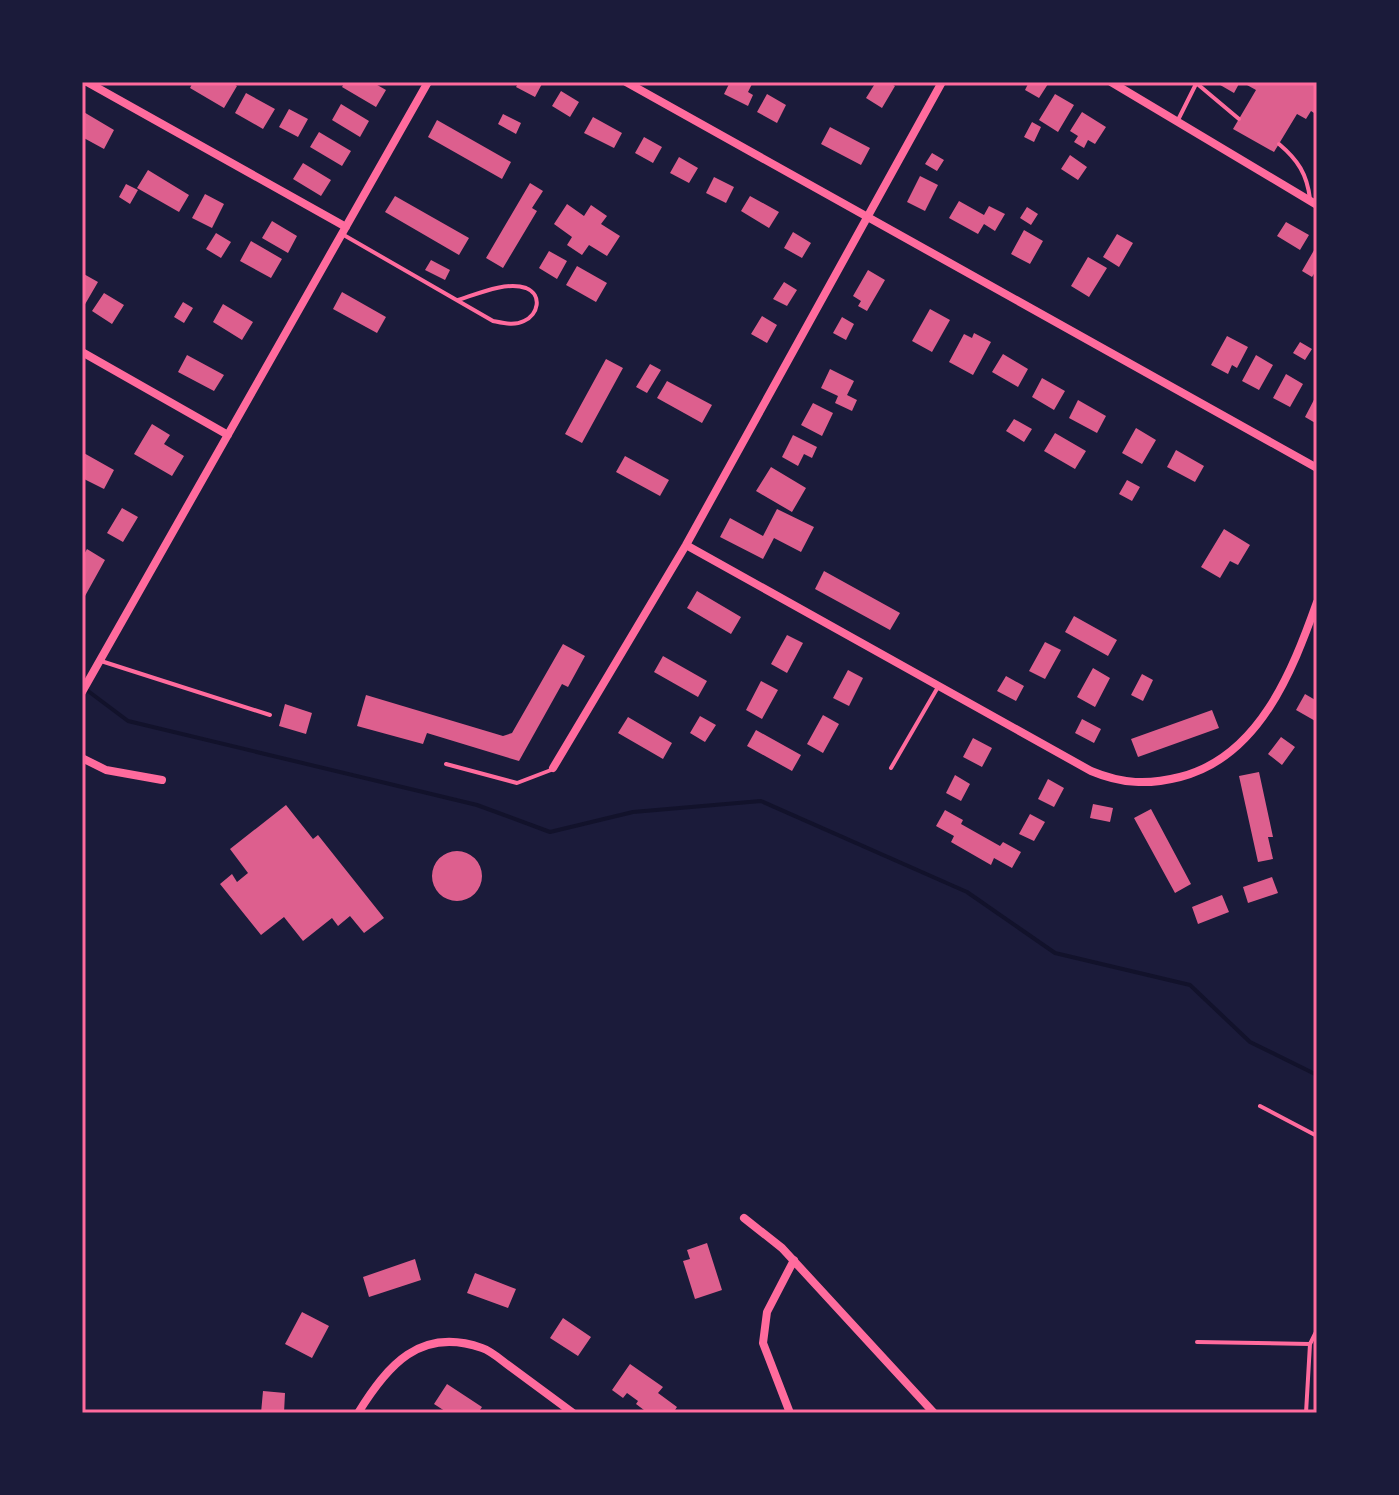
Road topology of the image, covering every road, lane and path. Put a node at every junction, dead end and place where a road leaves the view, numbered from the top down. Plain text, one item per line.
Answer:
1 (87, 82) edge
2 (428, 82) edge
3 (942, 82) edge
4 (1111, 82) edge
5 (630, 83) edge
6 (1196, 83) edge
7 (1239, 119) dead end
8 (1177, 122) junction
9 (1279, 144) dead end
10 (1314, 203) edge
11 (868, 217) junction
12 (344, 230) junction
13 (458, 300) junction
14 (82, 352) edge
15 (228, 435) junction
16 (1317, 468) edge
17 (686, 545) junction
18 (1317, 602) edge
19 (99, 660) junction
20 (938, 686) junction
21 (82, 692) edge
22 (270, 715) dead end
23 (82, 758) edge
24 (446, 764) dead end
25 (553, 768) joint
26 (891, 768) dead end
27 (162, 780) dead end
28 (1260, 1106) dead end
29 (1317, 1136) edge
30 (744, 1218) dead end
31 (794, 1260) junction
32 (1316, 1309) edge
33 (1317, 1328) edge
34 (1197, 1342) dead end
35 (1310, 1344) junction
36 (358, 1413) edge
37 (573, 1413) edge
38 (790, 1413) edge
39 (934, 1413) edge
40 (1306, 1413) edge

1 - 12 street
2 - 12 street
3 - 11 street
4 - 8 street
5 - 11 street
6 - 7 lane
6 - 8 lane
8 - 10 street
9 - 10 lane
11 - 16 street
11 - 17 street
12 - 13 lane
12 - 15 street
13 - 13 lane
14 - 15 street
15 - 19 street
17 - 20 street
17 - 25 street
18 - 20 street
19 - 21 street
19 - 22 lane
20 - 26 lane
23 - 27 street
24 - 25 lane
28 - 29 lane
30 - 31 street
31 - 38 street
31 - 39 street
32 - 33 lane
33 - 35 lane
34 - 35 lane
35 - 40 lane
36 - 37 street

